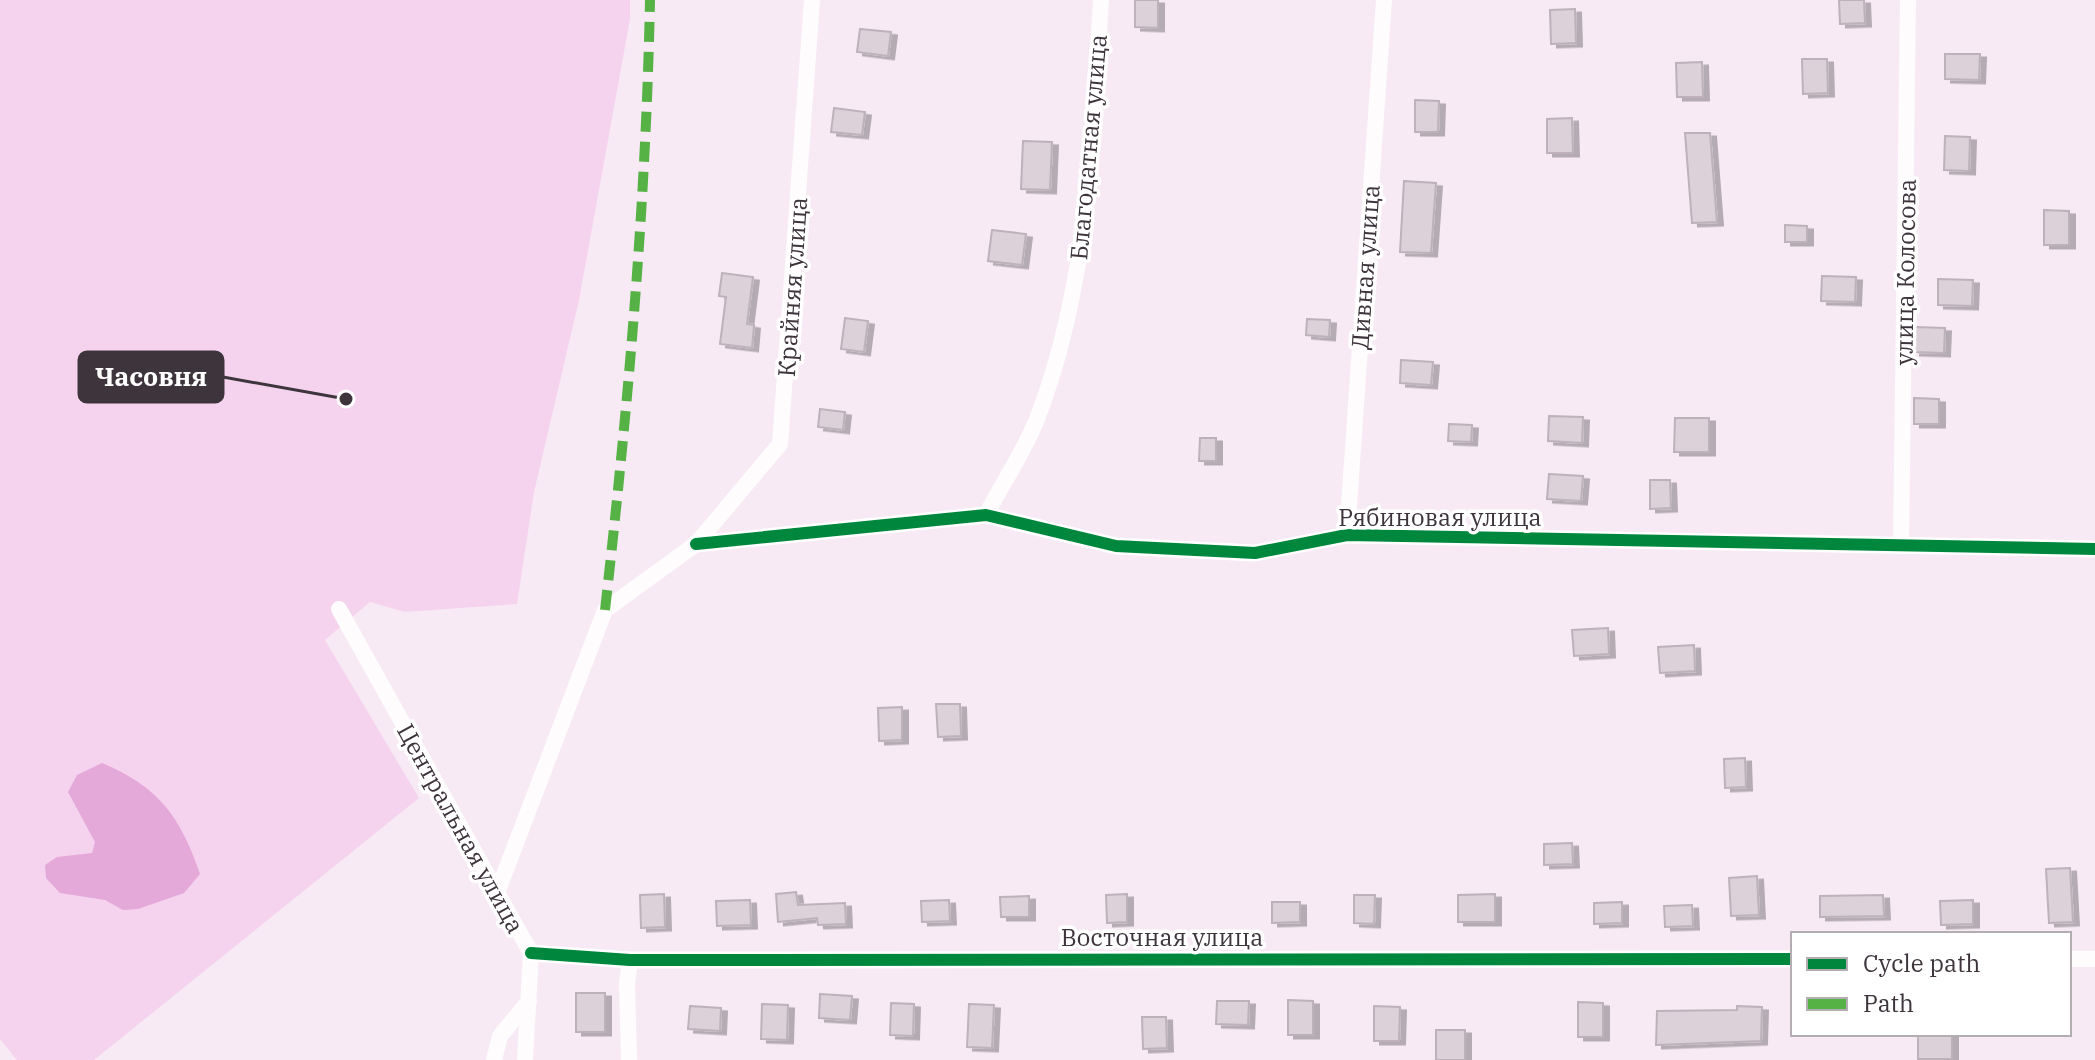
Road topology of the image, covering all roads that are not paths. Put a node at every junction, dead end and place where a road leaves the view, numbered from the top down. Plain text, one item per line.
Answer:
1 (812, 0) edge
2 (1101, 0) edge
3 (1384, 0) edge
4 (1908, 0) edge
5 (986, 515) junction
6 (1347, 535) junction
7 (696, 544) junction
8 (1901, 545) junction
9 (2095, 549) edge
10 (339, 609) dead end
11 (497, 893) junction
12 (531, 953) junction
13 (1791, 959) edge
14 (2071, 959) edge
15 (2095, 959) edge
16 (630, 960) junction
17 (529, 1001) junction
18 (494, 1060) edge
19 (525, 1060) edge
20 (629, 1060) edge

1 - 7 street, Крайняя улица
2 - 5 street, Благодатная улица
3 - 6 street, Дивная улица
4 - 8 street, улица Колосова
5 - 6 street, Рябиновая улица
5 - 7 street, Рябиновая улица
6 - 8 street, Рябиновая улица
7 - 11 street, Крайняя улица
8 - 9 street, Рябиновая улица
10 - 11 street, Центральная улица
11 - 12 street, Центральная улица
12 - 16 street, Восточная улица
12 - 17 street, Центральная улица
13 - 16 street, Восточная улица
14 - 15 street
16 - 20 street
17 - 18 street
17 - 19 street, Центральная улица

